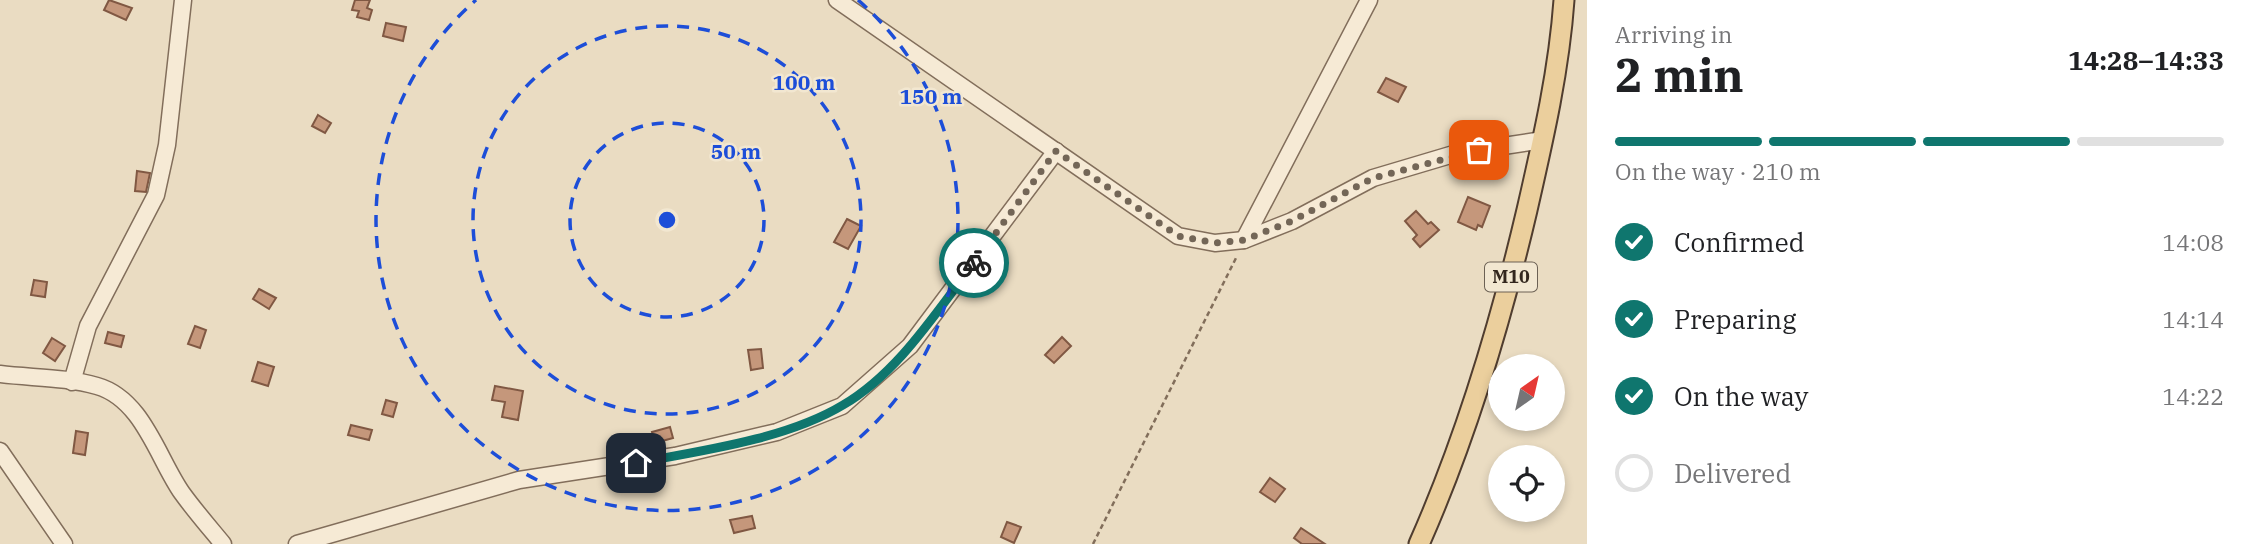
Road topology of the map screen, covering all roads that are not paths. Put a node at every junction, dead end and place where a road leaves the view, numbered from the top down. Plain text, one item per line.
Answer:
1 (183, 0) edge
2 (836, 0) edge
3 (1369, 0) edge
4 (1564, 0) edge
5 (1543, 140) junction
6 (1056, 151) junction
7 (1244, 240) junction
8 (0, 374) edge
9 (72, 382) junction
10 (0, 451) edge
11 (64, 544) edge
12 (223, 544) edge
13 (297, 544) edge
14 (1419, 544) edge

1 - 9 street
2 - 6 street
3 - 7 street
4 - 5 main road, M10
5 - 7 street
5 - 14 main road, M10
6 - 7 street
6 - 13 street
8 - 9 street
9 - 12 street
10 - 11 street

